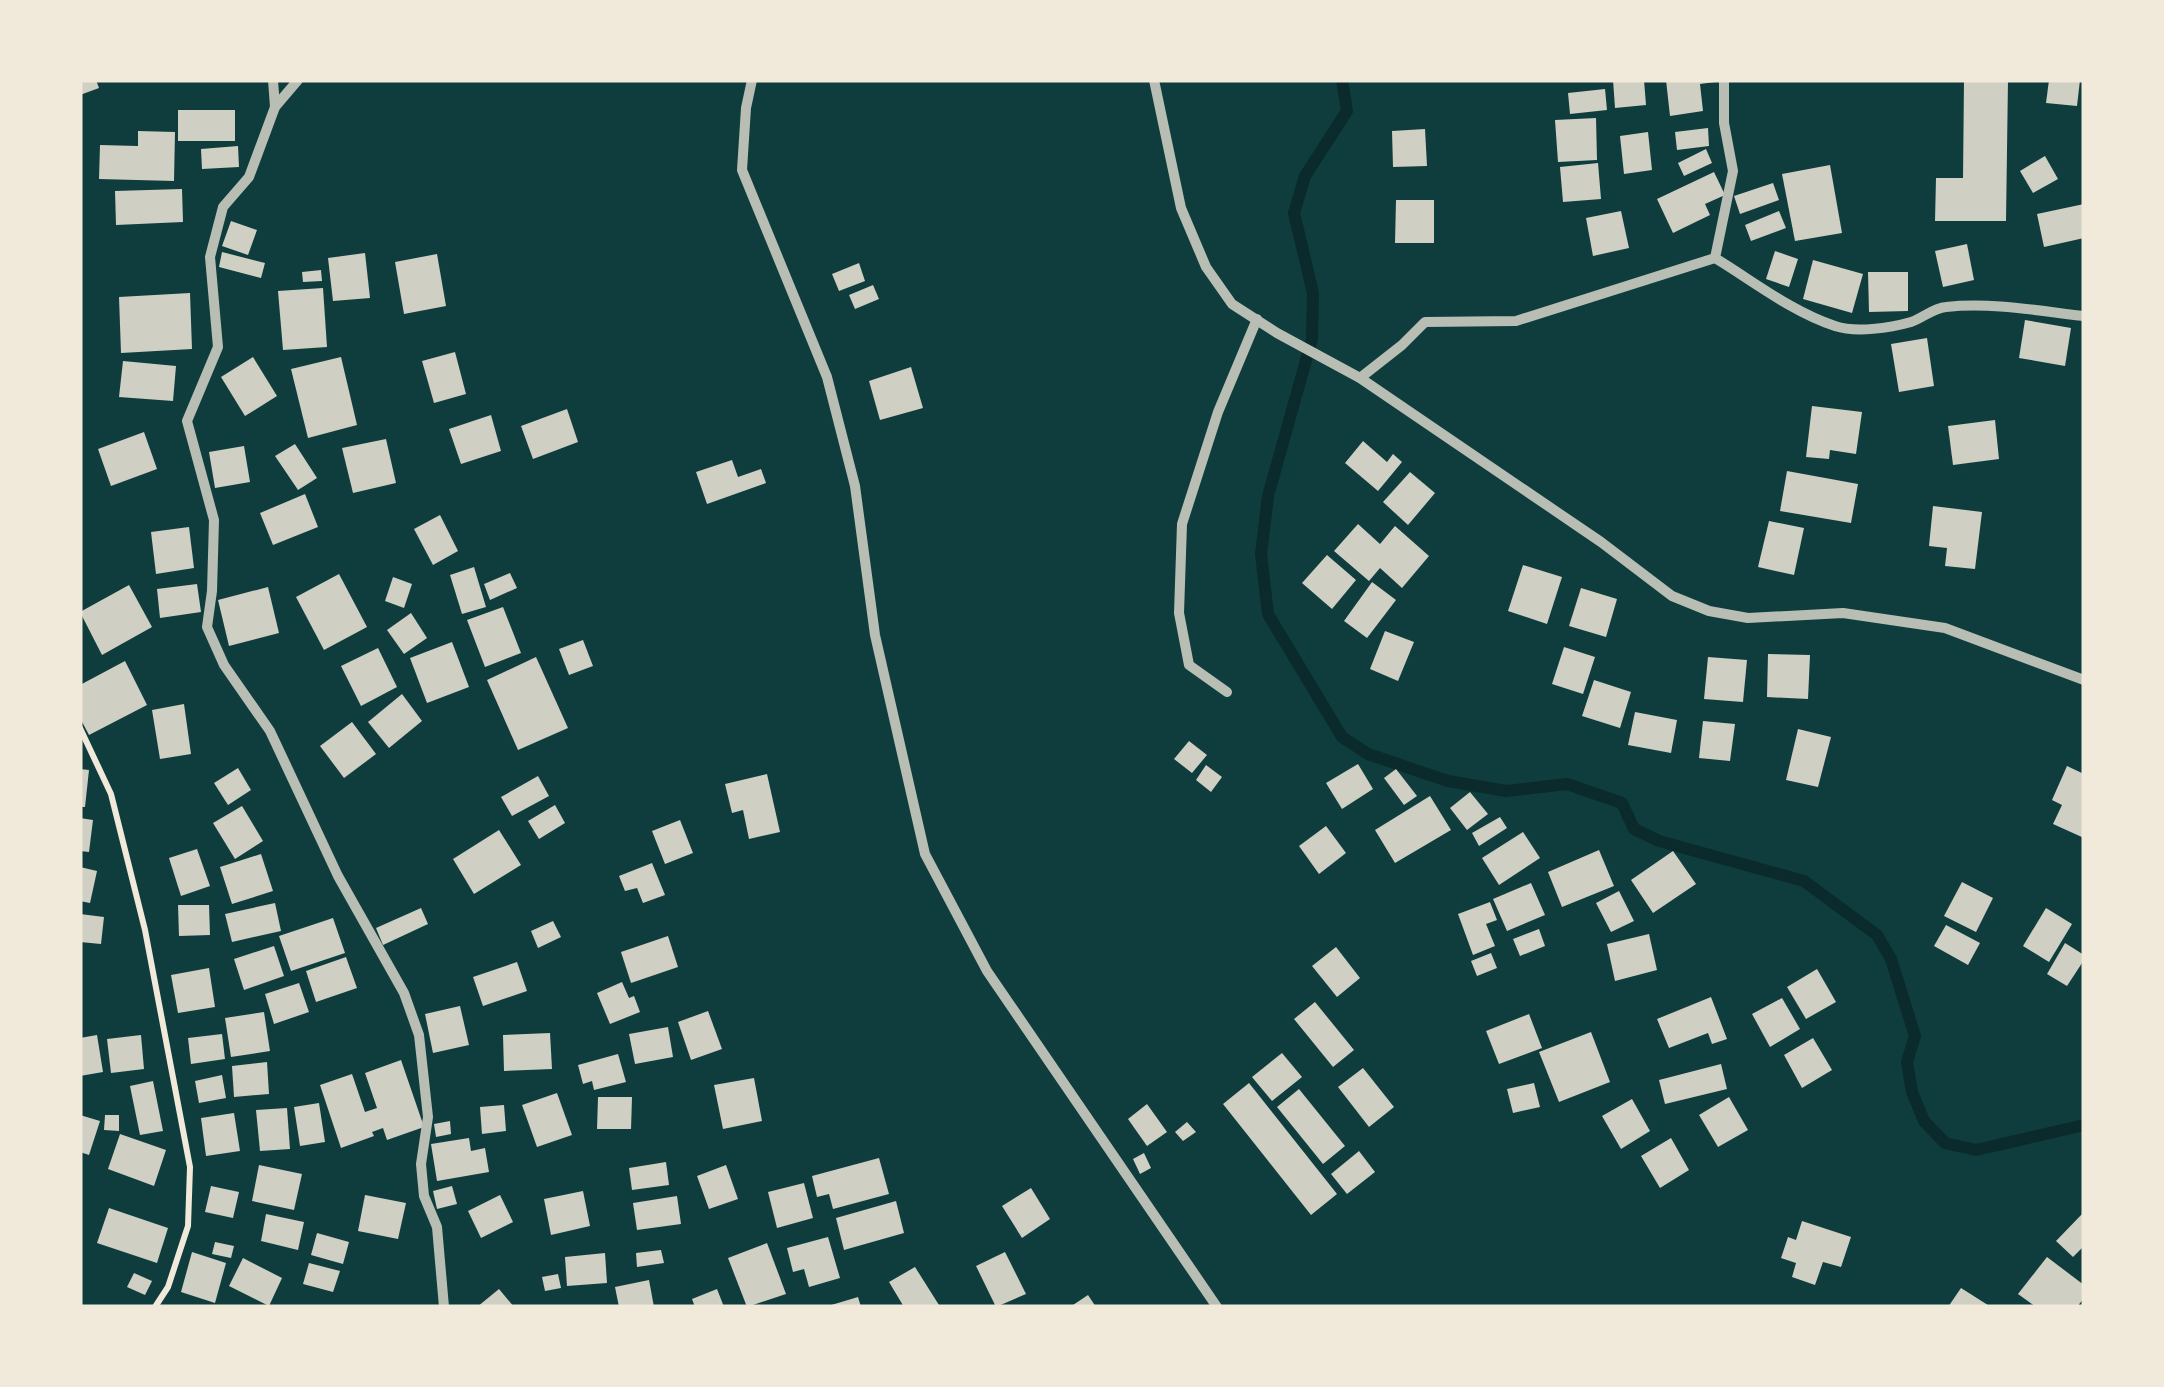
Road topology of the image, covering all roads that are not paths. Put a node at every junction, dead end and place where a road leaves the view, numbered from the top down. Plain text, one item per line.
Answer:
1 (273, 80) edge
2 (298, 80) edge
3 (752, 80) edge
4 (1154, 80) edge
5 (1724, 80) edge
6 (275, 106) junction
7 (1714, 258) junction
8 (2084, 316) edge
9 (1257, 319) junction
10 (1360, 378) junction
11 (2084, 680) edge
12 (1227, 692) dead end
13 (444, 1307) edge
14 (1217, 1307) edge

1 - 6 street
2 - 6 street
3 - 14 street
4 - 9 street
5 - 7 street
6 - 13 street
7 - 8 street
7 - 10 street
9 - 10 street
9 - 12 street
10 - 11 street

